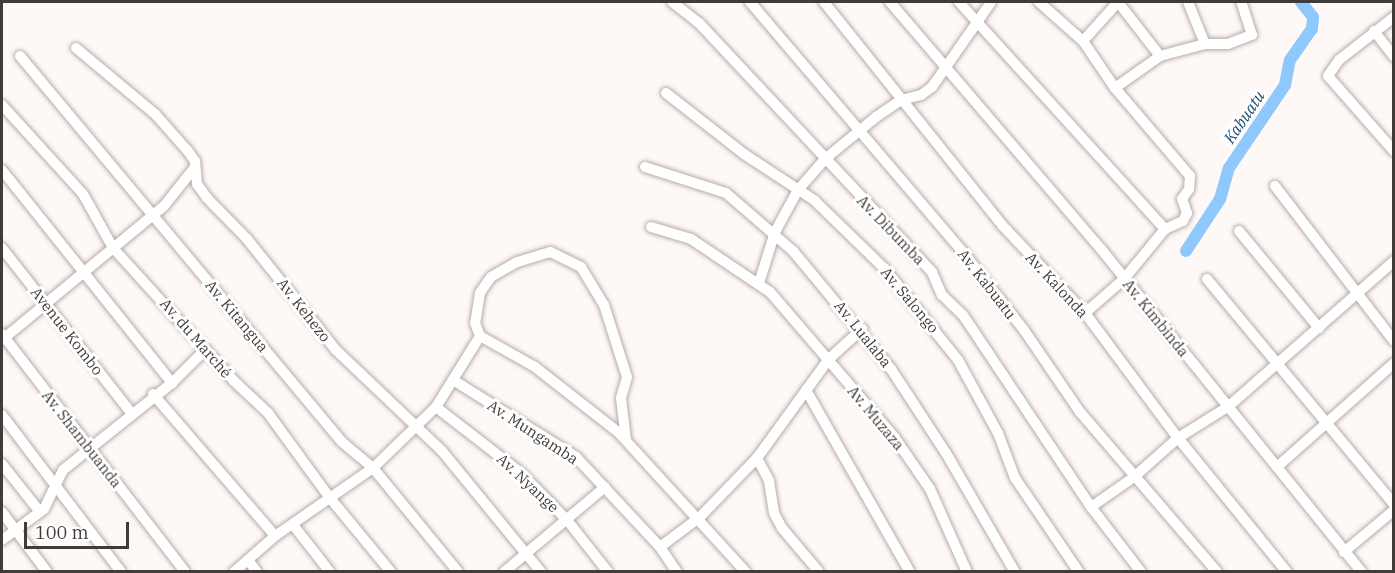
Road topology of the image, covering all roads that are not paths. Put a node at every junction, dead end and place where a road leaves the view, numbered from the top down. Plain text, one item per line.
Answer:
1 (672, 2) edge
2 (750, 2) edge
3 (824, 2) edge
4 (890, 2) edge
5 (959, 2) edge
6 (991, 2) edge
7 (1039, 2) edge
8 (1188, 2) edge
9 (1241, 2) edge
10 (1394, 17) edge
11 (976, 19) junction
12 (1374, 31) junction
13 (1083, 41) junction
14 (1205, 44) junction
15 (76, 48) dead end
16 (20, 56) dead end
17 (1160, 56) junction
18 (1394, 57) edge
19 (945, 69) junction
20 (1115, 88) junction
21 (666, 93) dead end
22 (901, 100) junction
23 (2, 105) edge
24 (860, 130) junction
25 (1394, 151) edge
26 (825, 159) junction
27 (195, 166) junction
28 (645, 167) dead end
29 (2, 170) edge
30 (1275, 186) dead end
31 (798, 190) junction
32 (154, 215) junction
33 (651, 227) dead end
34 (1165, 229) junction
35 (1239, 231) dead end
36 (775, 232) junction
37 (2, 248) edge
38 (113, 248) junction
39 (1394, 261) edge
40 (85, 272) junction
41 (1124, 279) junction
42 (1207, 279) dead end
43 (759, 283) junction
44 (1357, 292) junction
45 (44, 302) junction
46 (1084, 313) junction
47 (1319, 328) junction
48 (862, 329) junction
49 (480, 336) junction
50 (2, 337) edge
51 (1394, 341) edge
52 (205, 350) junction
53 (829, 359) junction
54 (1279, 362) junction
55 (1394, 363) edge
56 (453, 381) junction
57 (172, 383) junction
58 (806, 390) junction
59 (153, 394) junction
60 (1229, 406) junction
61 (436, 407) junction
62 (132, 414) junction
63 (2, 415) edge
64 (417, 424) junction
65 (1325, 424) junction
66 (1178, 438) junction
67 (626, 440) junction
68 (89, 448) junction
69 (757, 458) junction
70 (2, 464) edge
71 (1277, 467) junction
72 (373, 468) junction
73 (1134, 477) junction
74 (605, 487) junction
75 (57, 488) junction
76 (330, 498) junction
77 (1394, 504) edge
78 (1090, 507) junction
79 (1394, 510) edge
80 (2, 512) edge
81 (40, 512) junction
82 (700, 517) junction
83 (567, 520) junction
84 (294, 526) junction
85 (15, 529) junction
86 (275, 536) junction
87 (2, 540) edge
88 (660, 547) junction
89 (1344, 552) junction
90 (525, 553) junction
91 (248, 560) junction
92 (47, 572) edge
93 (121, 572) edge
94 (185, 572) edge
95 (234, 572) edge
96 (257, 572) edge
97 (330, 572) edge
98 (391, 572) edge
99 (458, 572) edge
100 (504, 572) edge
101 (541, 572) edge
102 (608, 572) edge
103 (677, 572) edge
104 (746, 572) edge
105 (819, 572) edge
106 (910, 572) edge
107 (967, 572) edge
108 (1015, 572) edge
109 (1080, 572) edge
110 (1141, 572) edge
111 (1216, 572) edge
112 (1287, 572) edge
113 (1362, 572) edge

1 - 26 street, Av. Dibumba
2 - 24 street, Av. Kabuatu
3 - 22 street, Av. Kalonda
4 - 19 street, Av. Kimbinda
5 - 11 street
6 - 11 street
7 - 13 street
8 - 14 street
9 - 14 street
10 - 12 street
11 - 19 street
11 - 34 street
12 - 18 street
12 - 25 street
13 - 17 street
13 - 20 street
14 - 17 street
15 - 27 street, Av. Kehezo
16 - 32 street, Av. Kitangua
17 - 20 street
19 - 22 street
19 - 41 street, Av. Kimbinda
20 - 34 street
21 - 31 street, Av. Salongo
22 - 24 street
22 - 46 street, Av. Kalonda
23 - 38 street, Av. du Marché
24 - 26 street
24 - 73 street, Av. Kabuatu
26 - 31 street
26 - 78 street, Av. Dibumba
27 - 32 street
27 - 64 street, Av. Kehezo
28 - 36 street, Av. Lualaba
29 - 40 street
30 - 44 street
31 - 36 street
31 - 109 street, Av. Salongo
32 - 38 street
32 - 72 street, Av. Kitangua
33 - 43 street, Av. Muzaza
34 - 41 street
35 - 47 street
36 - 43 street
36 - 48 street, Av. Lualaba
37 - 45 street, Avenue Kombo
38 - 40 street
38 - 52 street, Av. du Marché
39 - 44 street
40 - 45 street
40 - 57 street
41 - 46 street
41 - 60 street, Av. Kimbinda
42 - 54 street
43 - 53 street, Av. Muzaza
44 - 47 street
44 - 51 street
45 - 50 street
45 - 62 street, Avenue Kombo
46 - 66 street, Av. Kalonda
47 - 54 street
48 - 53 street
48 - 108 street, Av. Lualaba
49 - 56 street
49 - 67 street
49 - 67 street
50 - 68 street, Av. Shambuanda
52 - 57 street
52 - 76 street, Av. du Marché
53 - 58 street
53 - 107 street, Av. Muzaza
54 - 60 street
54 - 65 street
55 - 65 street
56 - 61 street
56 - 74 street, Av. Mungamba
57 - 59 street
58 - 69 street
58 - 106 street
59 - 62 street
59 - 86 street
60 - 66 street
60 - 71 street, Av. Kimbinda
61 - 64 street
61 - 83 street, Av. Nyange
62 - 68 street
63 - 75 street
64 - 72 street
64 - 90 street, Av. Kehezo
65 - 71 street
65 - 77 street
66 - 73 street
66 - 112 street, Av. Kalonda
67 - 82 street
68 - 75 street
68 - 94 street, Av. Shambuanda
69 - 82 street
69 - 105 street
70 - 81 street
71 - 89 street, Av. Kimbinda
72 - 76 street
72 - 99 street, Av. Kitangua
73 - 78 street
73 - 111 street, Av. Kabuatu
74 - 83 street
74 - 88 street, Av. Mungamba
75 - 81 street
75 - 93 street
76 - 84 street
76 - 98 street, Av. du Marché
78 - 110 street, Av. Dibumba
79 - 89 street
80 - 85 street
81 - 85 street
82 - 88 street
82 - 104 street
83 - 90 street
83 - 102 street, Av. Nyange
84 - 86 street
84 - 97 street
85 - 87 street
85 - 92 street
86 - 91 street
88 - 103 street, Av. Mungamba
89 - 113 street, Av. Kimbinda
90 - 100 street
90 - 101 street, Av. Kehezo
91 - 95 street
91 - 96 street

